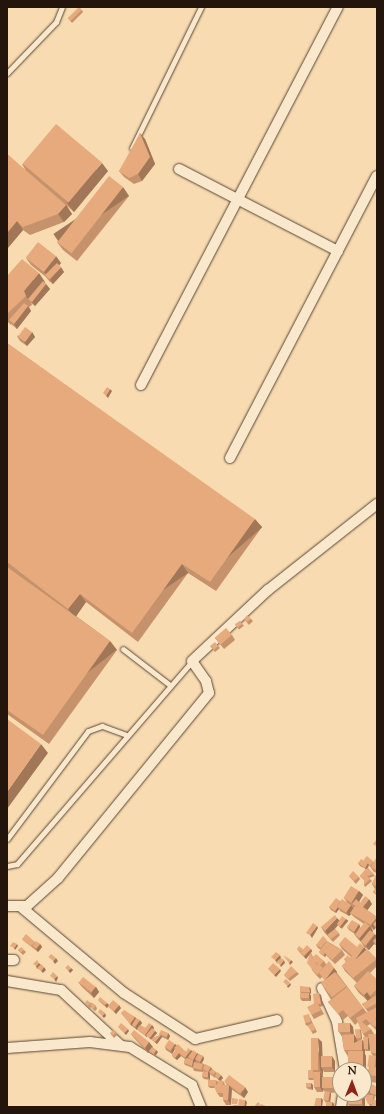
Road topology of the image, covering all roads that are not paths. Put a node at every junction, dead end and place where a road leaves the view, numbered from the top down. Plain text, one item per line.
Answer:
1 (62, 7) edge
2 (201, 7) edge
3 (338, 7) edge
4 (7, 73) edge
5 (130, 152) edge
6 (179, 169) dead end
7 (377, 176) edge
8 (238, 201) junction
9 (338, 251) junction
10 (141, 385) dead end
11 (230, 458) dead end
12 (377, 504) edge
13 (123, 649) dead end
14 (192, 661) junction
15 (170, 685) junction
16 (127, 735) junction
17 (7, 839) edge
18 (7, 866) edge
19 (7, 906) edge
20 (21, 907) junction
21 (7, 981) edge
22 (322, 988) edge
23 (277, 1020) dead end
24 (120, 1045) junction
25 (7, 1048) edge
26 (343, 1062) edge
27 (201, 1107) edge

1 - 4 lane
2 - 5 lane
3 - 8 street
6 - 8 street
7 - 9 street
8 - 9 street
8 - 10 street
9 - 11 street
12 - 14 street
13 - 15 lane
14 - 15 lane
14 - 20 street
15 - 16 lane
16 - 17 lane
16 - 18 lane
19 - 20 street
20 - 23 street
21 - 24 street
22 - 26 street
24 - 25 street
24 - 27 street

